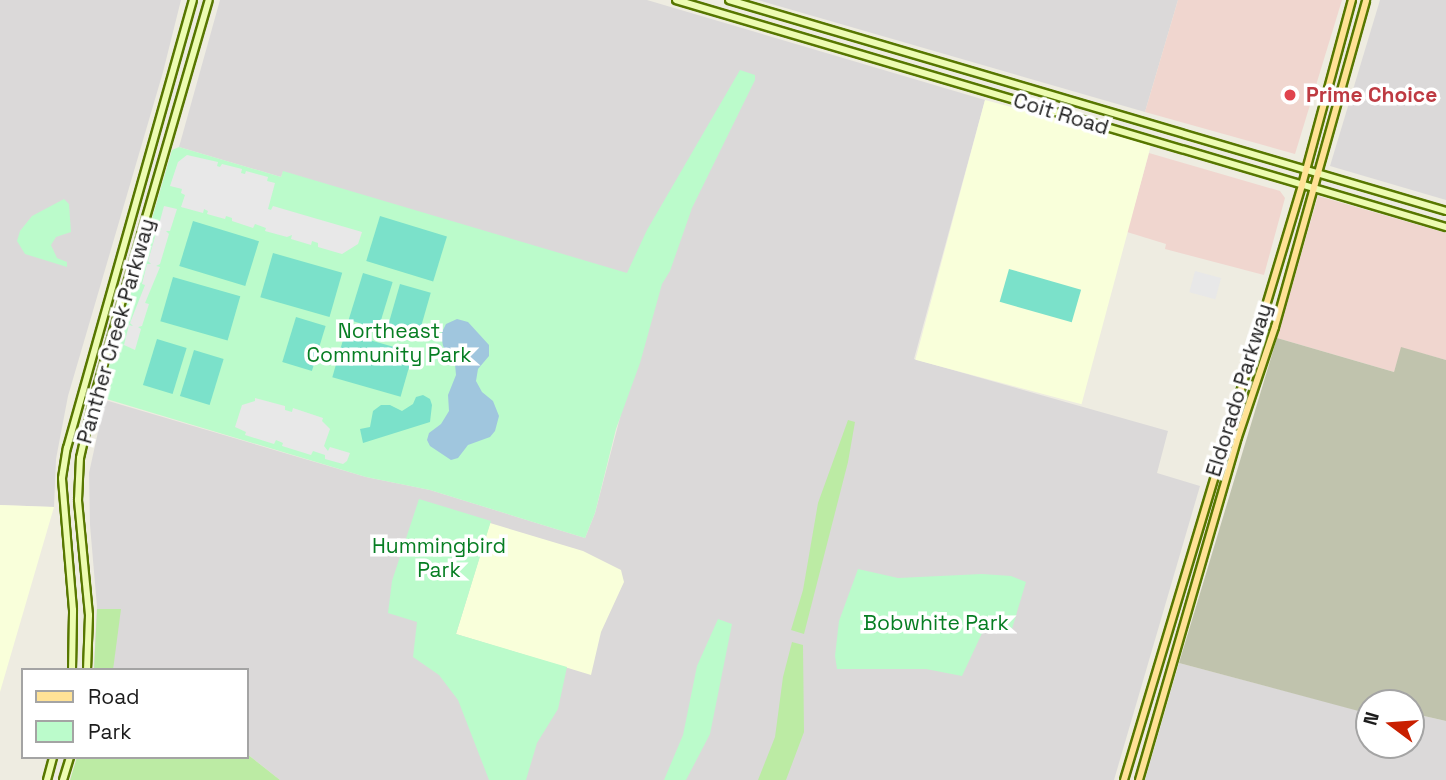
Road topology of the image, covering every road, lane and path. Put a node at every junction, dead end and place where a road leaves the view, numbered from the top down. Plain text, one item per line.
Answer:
1 (192, 0) edge
2 (209, 0) edge
3 (676, 0) edge
4 (729, 0) edge
5 (1352, 0) edge
6 (1366, 0) edge
7 (1335, 67) junction
8 (1348, 70) junction
9 (1125, 118) junction
10 (1121, 132) junction
11 (1206, 141) junction
12 (1201, 156) junction
13 (1306, 170) junction
14 (1319, 173) junction
15 (1302, 185) junction
16 (1314, 188) junction
17 (1446, 211) edge
18 (1446, 227) edge
19 (1271, 286) junction
20 (1285, 290) junction
21 (1226, 433) junction
22 (1238, 437) junction
23 (72, 668) edge
24 (87, 668) edge
25 (52, 759) edge
26 (69, 759) edge
27 (47, 780) edge
28 (63, 780) edge
29 (1124, 780) edge
30 (1139, 780) edge

1 - 23 main road, Panther Creek Parkway
2 - 24 main road, Panther Creek Parkway
3 - 10 main road, Coit Road
4 - 9 main road, Coit Road
5 - 7 main road, Eldorado Parkway
6 - 8 main road, Eldorado Parkway
7 - 8 main road
7 - 13 main road, Eldorado Parkway
8 - 14 main road, Eldorado Parkway
9 - 10 main road
9 - 11 main road, Coit Road
10 - 12 main road, Coit Road
11 - 12 main road
11 - 13 main road, Coit Road
12 - 15 main road, Coit Road
13 - 14 main road, Coit Road
13 - 15 main road, Eldorado Parkway
14 - 16 main road, Eldorado Parkway
14 - 17 main road, Coit Road
15 - 16 main road, Coit Road
15 - 19 main road, Eldorado Parkway
16 - 18 main road, Coit Road
16 - 20 main road, Eldorado Parkway
19 - 20 main road
19 - 21 main road, Eldorado Parkway
20 - 22 main road, Eldorado Parkway
21 - 22 main road
21 - 29 main road, Eldorado Parkway
22 - 30 main road, Eldorado Parkway
25 - 27 main road
26 - 28 main road

